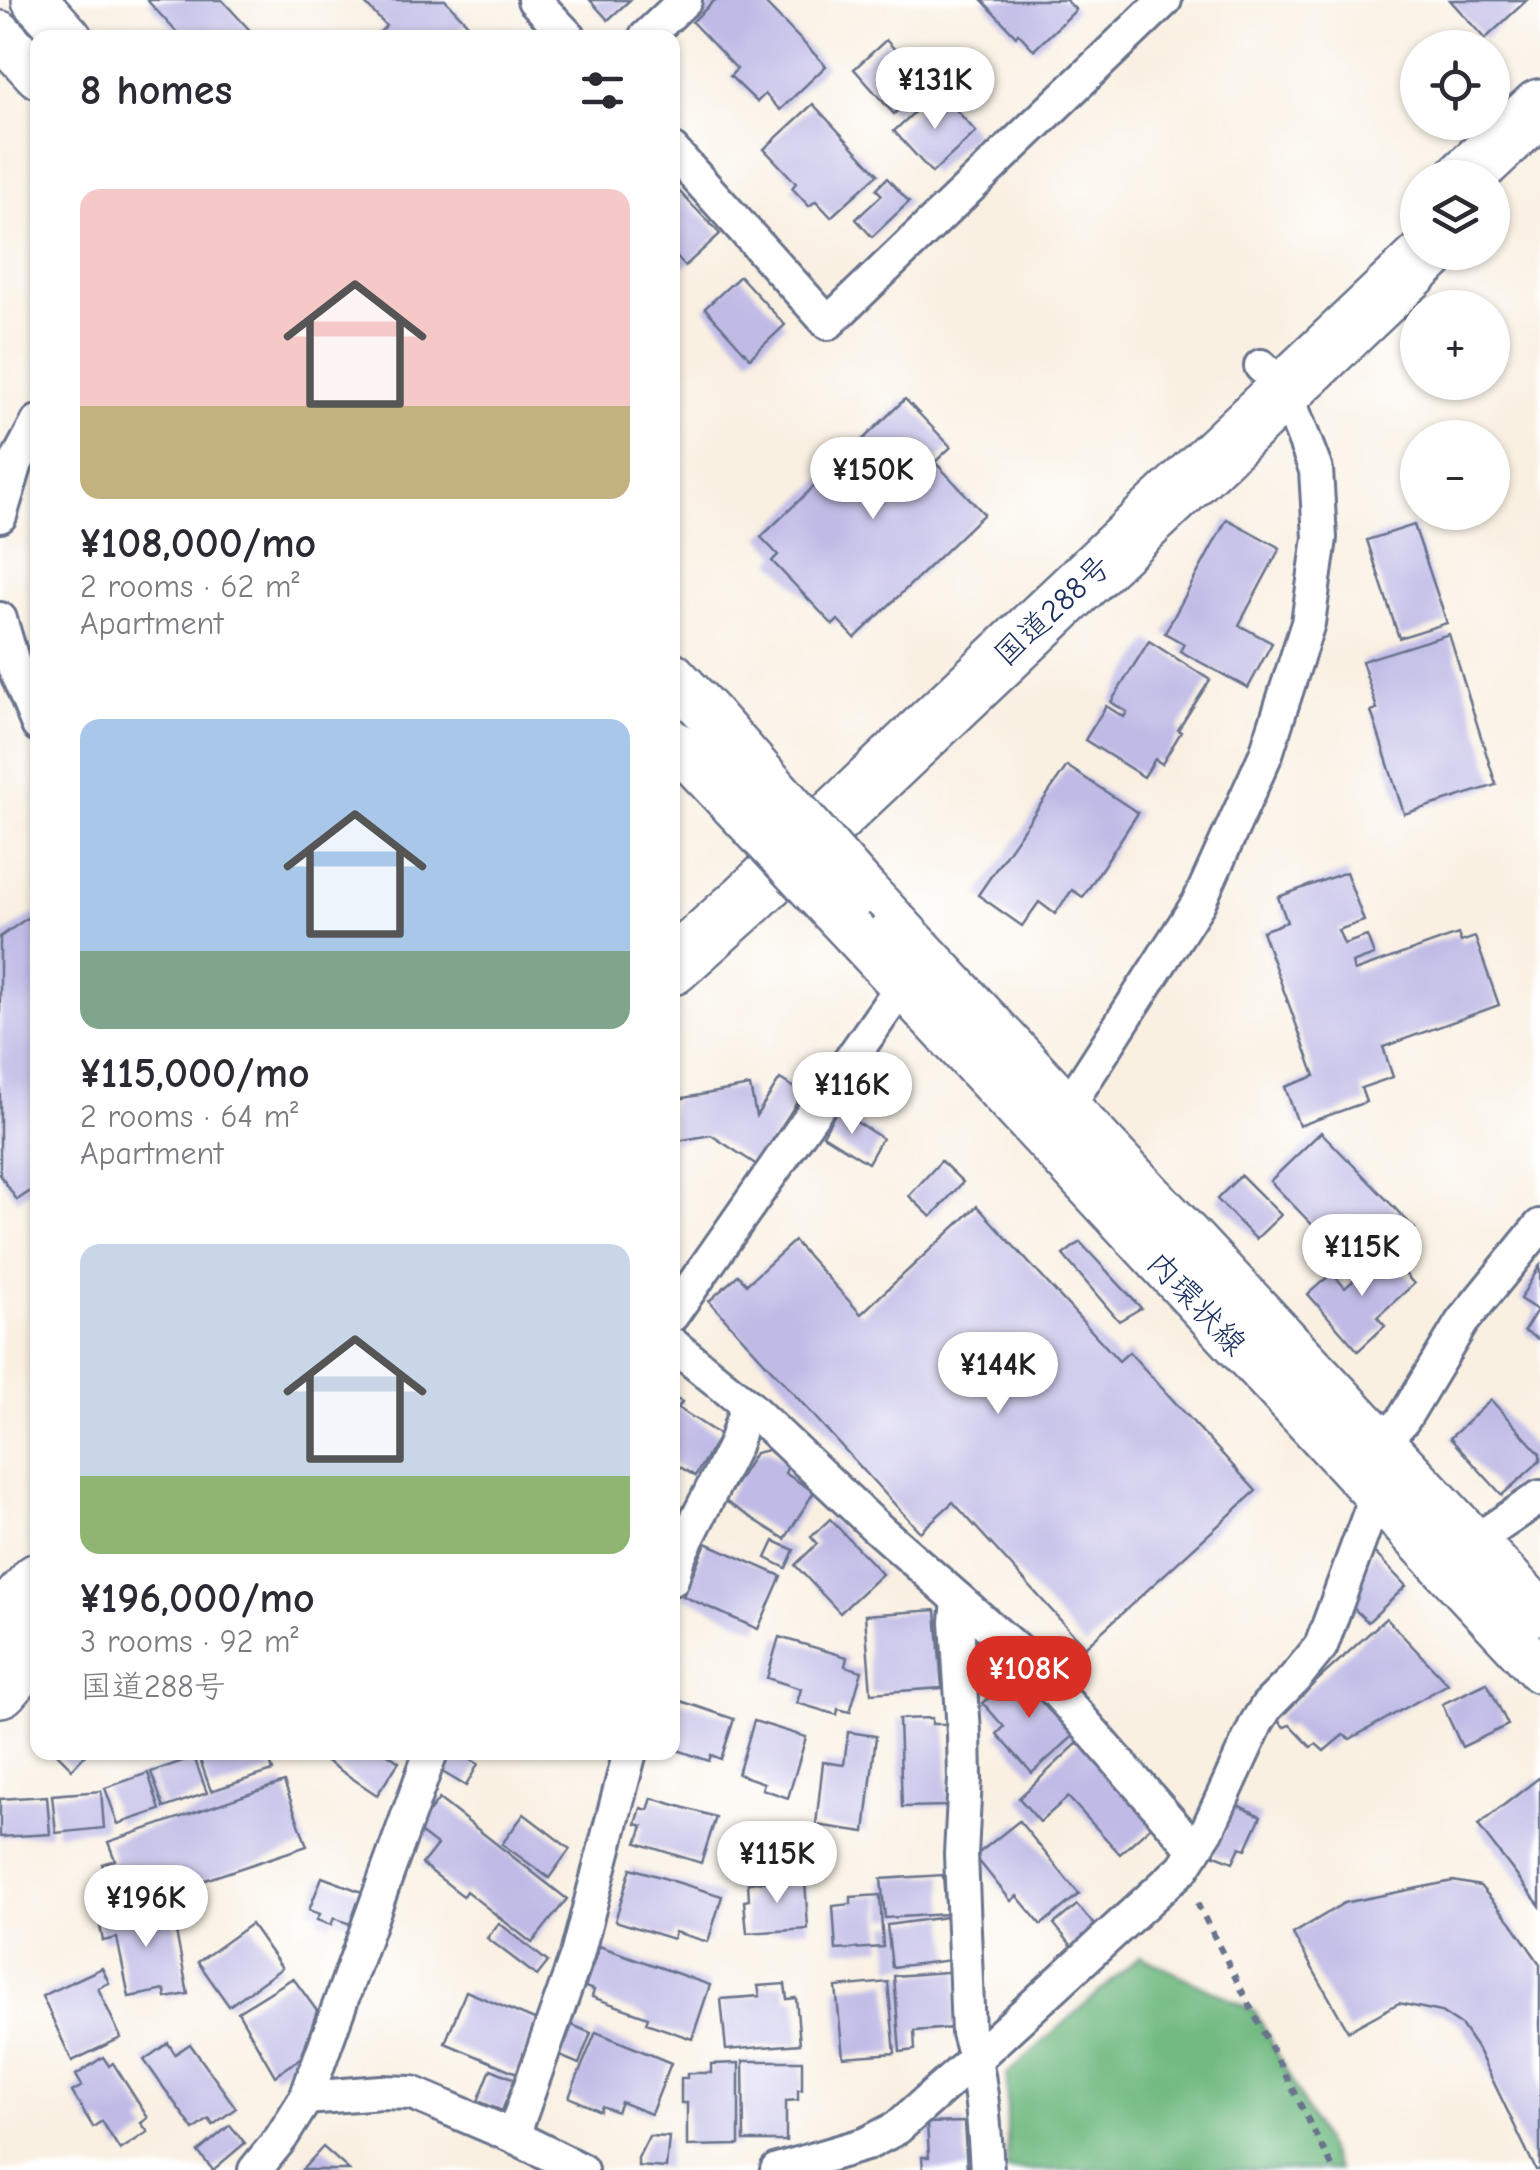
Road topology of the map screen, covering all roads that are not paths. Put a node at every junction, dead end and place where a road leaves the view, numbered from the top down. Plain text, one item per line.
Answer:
1 (36, 0) edge
2 (534, 0) edge
3 (685, 0) edge
4 (1165, 0) edge
5 (63, 30) edge
6 (562, 30) edge
7 (653, 30) edge
8 (0, 34) edge
9 (30, 66) edge
10 (1540, 107) edge
11 (1540, 151) edge
12 (680, 159) edge
13 (1483, 160) edge
14 (1510, 178) edge
15 (1400, 240) edge
16 (1409, 270) edge
17 (1273, 378) junction
18 (30, 437) edge
19 (0, 516) edge
20 (0, 619) edge
21 (680, 683) edge
22 (30, 707) edge
23 (680, 747) edge
24 (680, 917) edge
25 (680, 960) edge
26 (902, 986) junction
27 (1057, 1124) junction
28 (1540, 1226) edge
29 (680, 1304) edge
30 (680, 1351) edge
31 (747, 1405) junction
32 (1382, 1443) junction
33 (1376, 1496) junction
34 (1540, 1498) edge
35 (1474, 1542) junction
36 (680, 1553) edge
37 (30, 1591) edge
38 (959, 1600) junction
39 (1540, 1612) edge
40 (0, 1625) edge
41 (30, 1655) edge
42 (1540, 1670) edge
43 (0, 1689) edge
44 (429, 1760) edge
45 (628, 1760) edge
46 (1187, 1861) junction
47 (976, 2058) junction
48 (306, 2098) junction
49 (513, 2136) junction
50 (256, 2170) edge
51 (581, 2170) edge
52 (776, 2170) edge
53 (987, 2170) edge

1 - 5 street
2 - 6 street
3 - 7 street
4 - 12 street
8 - 9 street
10 - 13 highway
11 - 14 highway
15 - 17 highway, 国道288号
16 - 17 highway, 国道288号
17 - 24 highway, 国道288号
17 - 25 highway, 国道288号
17 - 27 street
18 - 19 street
20 - 22 street
21 - 27 street, 内環状線, bridge
23 - 26 street, 内環状線, bridge
26 - 27 street, 内環状線
26 - 29 street
27 - 32 street, 内環状線
27 - 33 street, 内環状線
28 - 32 street
30 - 31 street
31 - 36 street
31 - 38 street
32 - 35 street, 内環状線
33 - 42 street, 内環状線
33 - 46 street
34 - 35 street
35 - 39 street, 内環状線
37 - 40 highway
38 - 46 street
38 - 47 street
41 - 43 highway
44 - 48 street
45 - 49 street
46 - 47 street
47 - 52 street
47 - 53 street
48 - 49 street
48 - 50 street
49 - 51 street

